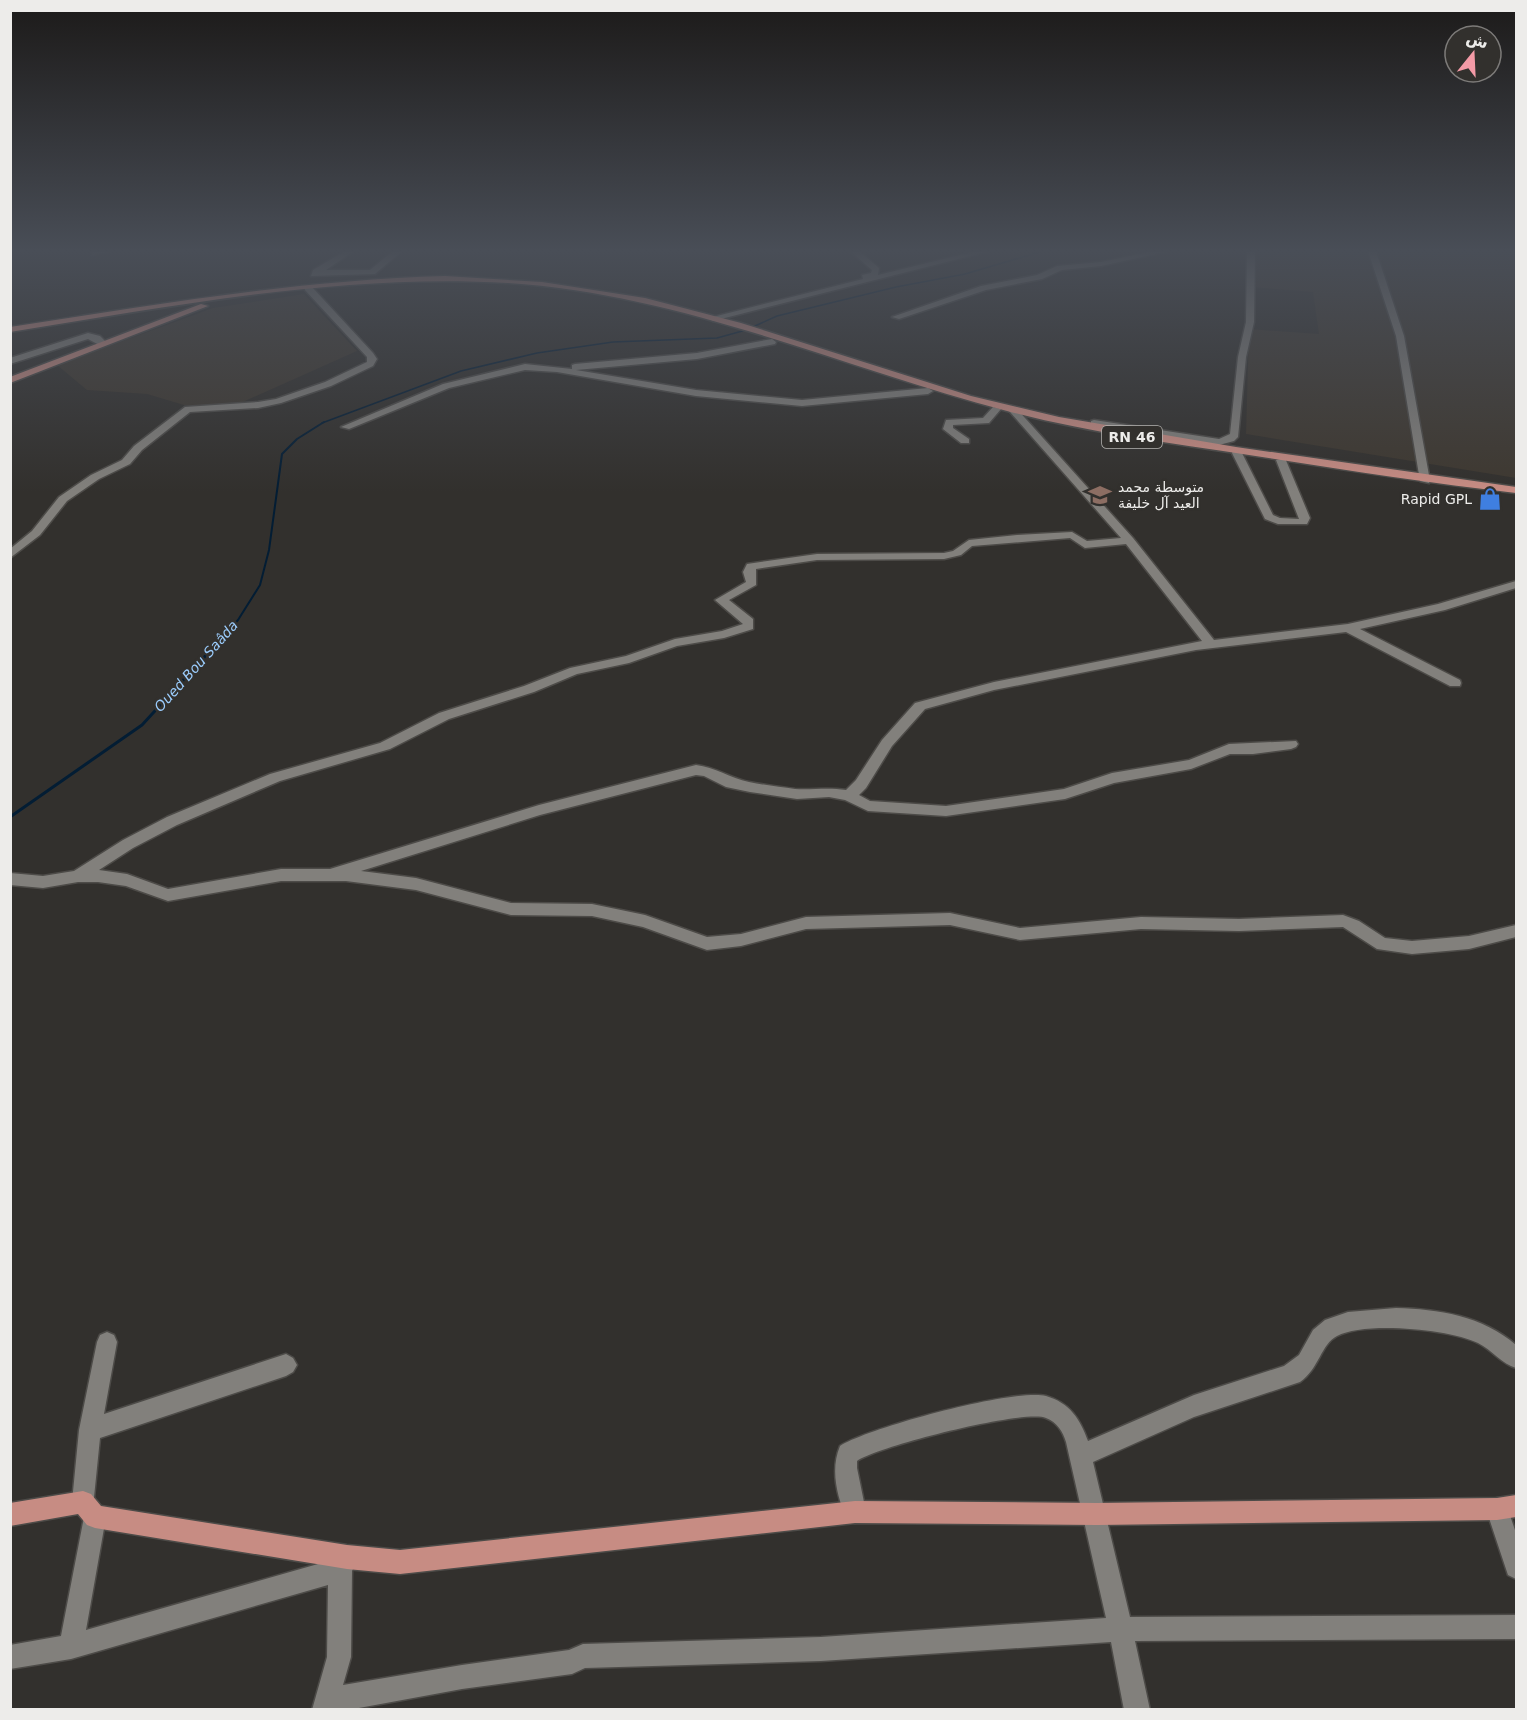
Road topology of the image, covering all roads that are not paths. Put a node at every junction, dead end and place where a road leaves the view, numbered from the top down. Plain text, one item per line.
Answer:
1 (140, 331) edge
2 (347, 331) edge
3 (742, 331) edge
4 (749, 331) edge
5 (1248, 331) edge
6 (1398, 331) edge
7 (772, 339) junction
8 (104, 344) junction
9 (10, 361) edge
10 (557, 369) junction
11 (10, 380) edge
12 (928, 392) junction
13 (996, 409) junction
14 (1014, 412) junction
15 (1057, 420) junction
16 (345, 427) dead end
17 (965, 441) dead end
18 (1237, 453) junction
19 (1281, 460) junction
20 (1425, 479) junction
21 (1516, 492) edge
22 (1129, 540) junction
23 (10, 555) edge
24 (1516, 584) edge
25 (1348, 628) junction
26 (1211, 644) junction
27 (1455, 683) dead end
28 (1291, 744) dead end
29 (849, 796) junction
30 (333, 874) junction
31 (78, 876) junction
32 (10, 879) edge
33 (1516, 931) edge
34 (107, 1342) dead end
35 (1516, 1358) edge
36 (286, 1365) dead end
37 (90, 1430) junction
38 (1080, 1456) junction
39 (1507, 1507) edge
40 (89, 1510) junction
41 (855, 1512) junction
42 (1097, 1514) junction
43 (10, 1515) edge
44 (343, 1563) junction
45 (1516, 1567) edge
46 (1516, 1627) edge
47 (1120, 1629) junction
48 (71, 1647) junction
49 (10, 1657) edge
50 (322, 1708) edge
51 (1137, 1710) edge

1 - 8 main road
2 - 23 street
3 - 7 main road, RN 46
4 - 7 main road, RN 46
5 - 15 street
6 - 20 street
7 - 10 street
7 - 12 main road, RN 46
7 - 14 main road, RN 46
8 - 9 street
8 - 11 main road
10 - 12 street
10 - 16 street
12 - 13 main road, RN 46
13 - 14 main road, RN 46
13 - 17 street
14 - 15 main road, RN 46
14 - 18 main road, RN 46
14 - 22 street
15 - 20 main road, RN 46
18 - 19 main road, RN 46
18 - 19 street
19 - 20 main road, RN 46
20 - 21 main road, RN 46
22 - 26 street
22 - 31 street
24 - 25 street
25 - 26 street
25 - 27 street
26 - 29 street
28 - 29 street
29 - 30 street
30 - 31 street
30 - 33 street
31 - 32 street
34 - 37 street
35 - 38 street
36 - 37 street
37 - 40 street
38 - 41 street
38 - 42 street
39 - 42 main road
39 - 45 street
40 - 43 main road
40 - 44 main road
40 - 48 street
41 - 42 main road
41 - 44 main road
42 - 47 street
44 - 48 street
44 - 50 street
46 - 47 street
47 - 50 street
47 - 51 street
48 - 49 street

